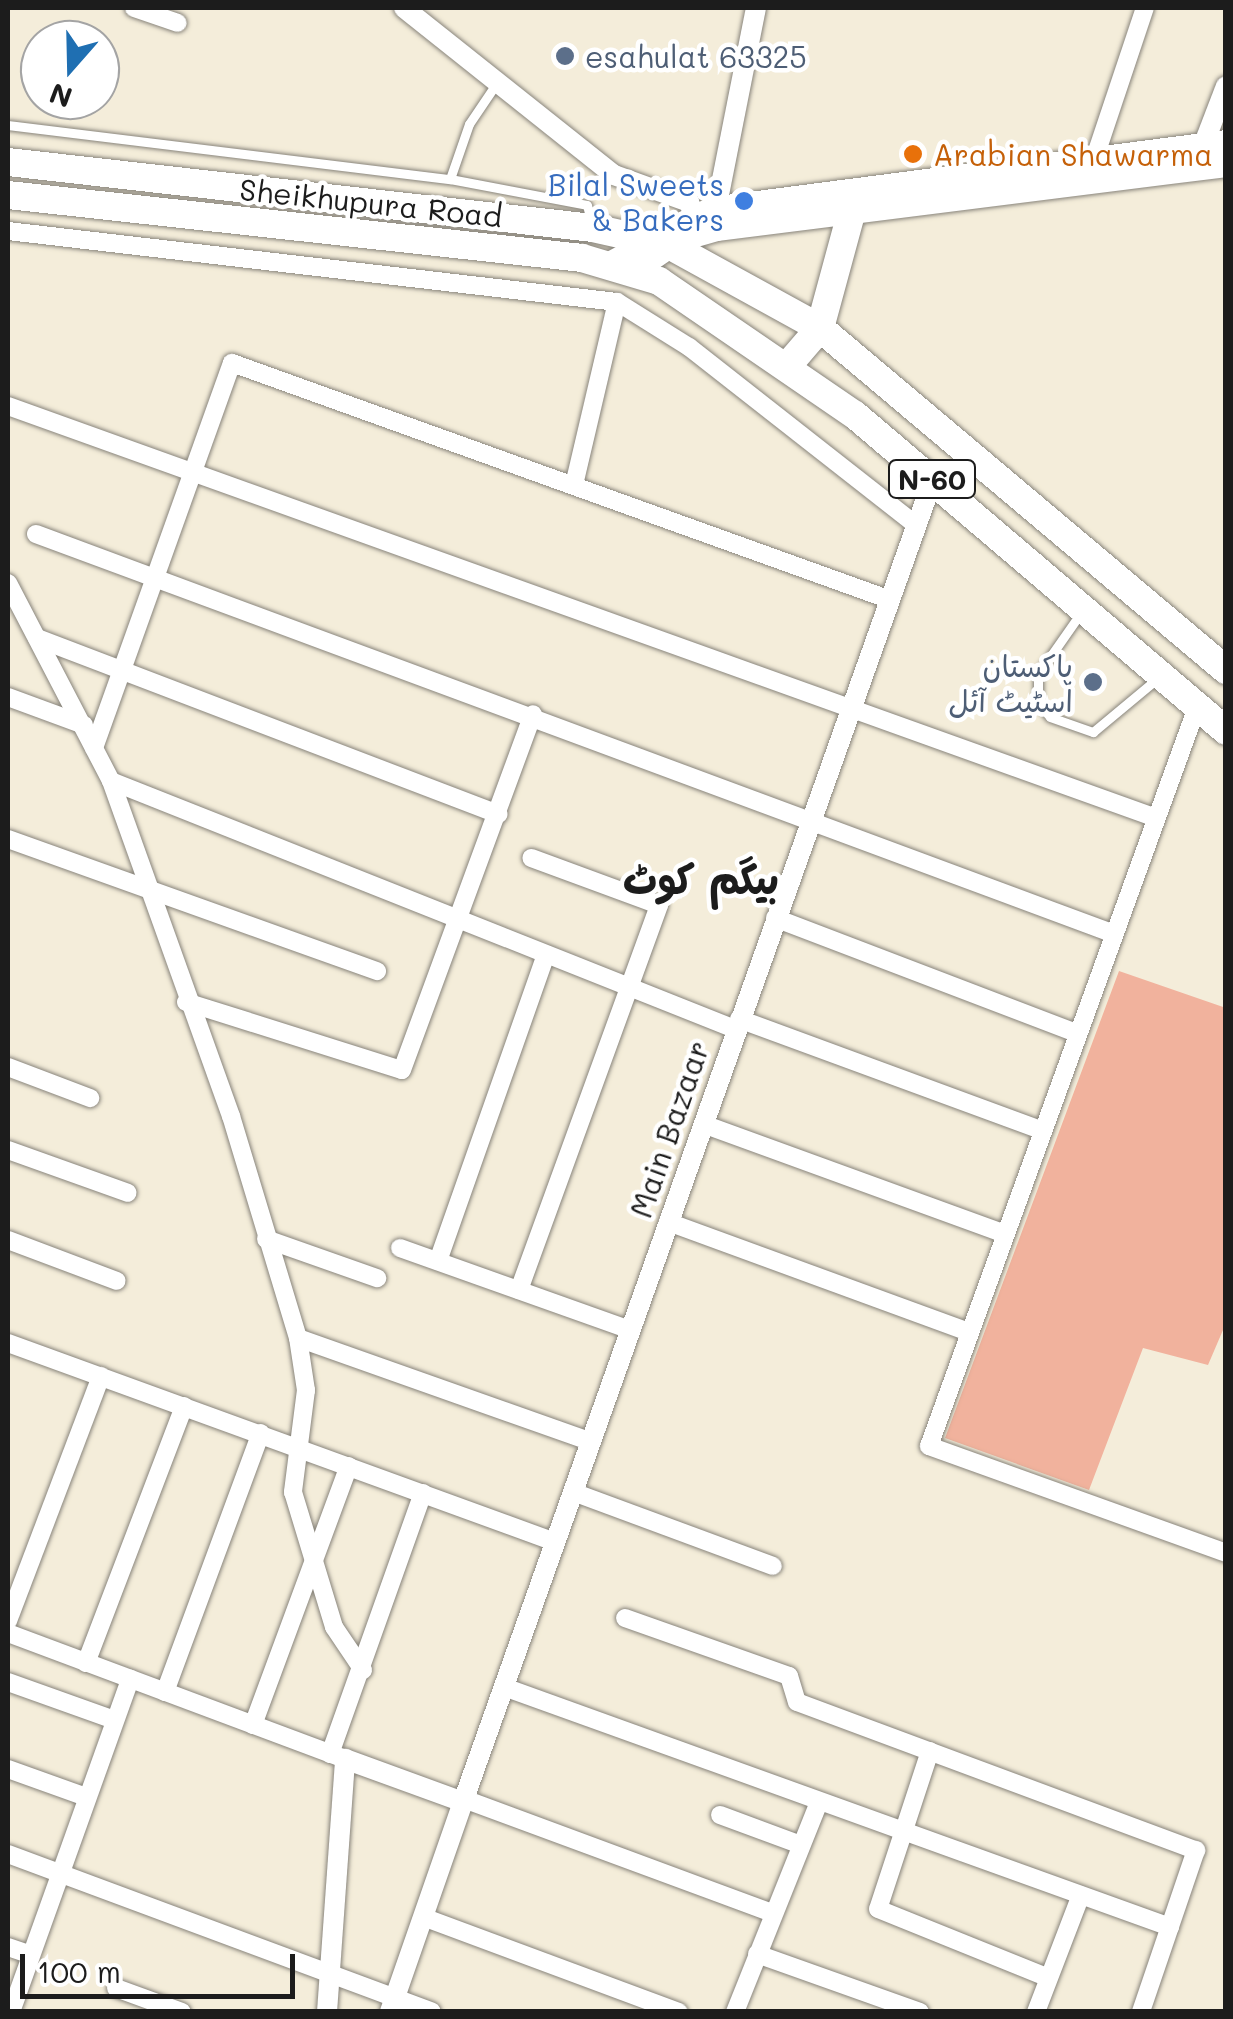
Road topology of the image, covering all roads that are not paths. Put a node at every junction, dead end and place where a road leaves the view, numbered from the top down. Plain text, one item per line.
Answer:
1 (134, 8) edge
2 (404, 8) edge
3 (756, 8) edge
4 (1145, 8) edge
5 (178, 23) dead end
6 (496, 84) junction
7 (1226, 86) edge
8 (8, 125) edge
9 (1214, 144) edge
10 (1094, 160) junction
11 (8, 162) edge
12 (1226, 164) edge
13 (450, 179) junction
14 (8, 195) edge
15 (852, 210) junction
16 (705, 220) junction
17 (593, 228) junction
18 (8, 232) edge
19 (658, 241) junction
20 (623, 266) junction
21 (617, 302) junction
22 (820, 328) junction
23 (789, 364) junction
24 (8, 406) edge
25 (194, 469) junction
26 (933, 480) junction
27 (574, 485) junction
28 (916, 525) junction
29 (36, 534) dead end
30 (156, 577) junction
31 (8, 583) edge
32 (888, 599) junction
33 (1083, 609) junction
34 (37, 638) junction
35 (122, 670) junction
36 (1226, 670) edge
37 (1161, 676) junction
38 (8, 698) edge
39 (850, 703) junction
40 (1197, 707) junction
41 (533, 714) junction
42 (84, 725) junction
43 (1226, 731) edge
44 (94, 748) junction
45 (111, 781) junction
46 (499, 814) junction
47 (1156, 818) junction
48 (808, 822) junction
49 (8, 839) edge
50 (531, 858) dead end
51 (144, 889) junction
52 (774, 918) junction
53 (460, 926) junction
54 (1112, 933) junction
55 (545, 958) junction
56 (377, 971) dead end
57 (628, 989) junction
58 (186, 1002) junction
59 (737, 1024) junction
60 (1074, 1032) junction
61 (8, 1067) edge
62 (90, 1098) dead end
63 (702, 1124) junction
64 (1038, 1129) junction
65 (8, 1150) edge
66 (128, 1193) dead end
67 (668, 1222) junction
68 (1002, 1233) junction
69 (266, 1239) junction
70 (8, 1240) edge
71 (400, 1248) dead end
72 (438, 1261) junction
73 (377, 1278) dead end
74 (117, 1281) dead end
75 (519, 1290) junction
76 (630, 1330) junction
77 (968, 1332) junction
78 (298, 1338) junction
79 (8, 1343) edge
80 (101, 1376) junction
81 (184, 1406) junction
82 (261, 1433) junction
83 (591, 1442) junction
84 (296, 1446) junction
85 (349, 1466) junction
86 (573, 1492) junction
87 (423, 1493) junction
88 (556, 1542) junction
89 (1226, 1553) edge
90 (316, 1554) junction
91 (774, 1566) dead end
92 (625, 1618) dead end
93 (8, 1621) edge
94 (8, 1634) edge
95 (86, 1663) junction
96 (363, 1670) junction
97 (130, 1678) junction
98 (8, 1682) edge
99 (504, 1688) junction
100 (165, 1692) junction
101 (114, 1720) junction
102 (253, 1725) junction
103 (930, 1751) junction
104 (338, 1757) junction
105 (8, 1769) edge
106 (86, 1798) junction
107 (464, 1800) junction
108 (819, 1802) junction
109 (720, 1816) dead end
110 (901, 1831) junction
111 (801, 1845) junction
112 (8, 1854) edge
113 (60, 1873) junction
114 (1081, 1895) junction
115 (773, 1913) junction
116 (423, 1916) junction
117 (1170, 1926) junction
118 (8, 1947) edge
119 (757, 1954) junction
120 (31, 1956) junction
121 (330, 1976) junction
122 (1049, 1978) junction
123 (116, 1988) dead end
124 (392, 2005) edge
125 (12, 2012) edge
126 (182, 2012) edge
127 (327, 2012) edge
128 (432, 2012) edge
129 (679, 2012) edge
130 (735, 2012) edge
131 (920, 2012) edge
132 (1036, 2012) edge
133 (1141, 2012) edge

1 - 5 street
2 - 6 street
3 - 16 street
4 - 10 street
6 - 13 lane
6 - 16 street
7 - 9 street
8 - 13 lane
9 - 10 main road
10 - 16 main road
11 - 17 highway, Sheikhupura Road
12 - 15 main road
13 - 17 lane
14 - 20 highway, Sheikhupura Road
15 - 16 main road
15 - 22 highway
16 - 19 main road
17 - 19 highway, Sheikhupura Road
18 - 21 street
19 - 20 main road
19 - 22 highway, Sheikhupura Road / N-60
20 - 23 highway, Sheikhupura Road / N-60
21 - 27 street
21 - 28 street
22 - 23 highway
22 - 36 highway, Sheikhupura Road / N-60
23 - 26 highway, Sheikhupura Road / N-60
24 - 25 street
25 - 27 street
25 - 30 street
25 - 39 street
26 - 28 street, Main Bazaar
26 - 33 highway, Sheikhupura Road / N-60
27 - 32 street
28 - 32 street, Main Bazaar
29 - 30 street
30 - 35 street
30 - 41 street
31 - 34 street
32 - 39 street, Main Bazaar
33 - 37 highway, Sheikhupura Road / N-60
33 - 37 lane
34 - 35 street
34 - 42 street
35 - 44 street
35 - 46 street
37 - 40 highway, Sheikhupura Road / N-60
38 - 42 street
39 - 47 street
39 - 48 street, Main Bazaar
40 - 43 highway, Sheikhupura Road / N-60
40 - 47 street
41 - 46 street
41 - 48 street
42 - 44 street
44 - 45 street
45 - 51 street
45 - 53 street
46 - 53 street
47 - 54 street
48 - 52 street, Main Bazaar
48 - 54 street
49 - 51 street
50 - 57 street
51 - 56 street
51 - 58 street
52 - 59 street, Main Bazaar
52 - 60 street
53 - 55 street
53 - 58 street
54 - 60 street
55 - 57 street
55 - 72 street
57 - 59 street
57 - 75 street
58 - 69 street
59 - 63 street, Main Bazaar
59 - 64 street
60 - 64 street
61 - 62 street
63 - 67 street, Main Bazaar
63 - 68 street
64 - 68 street
65 - 66 street
67 - 76 street, Main Bazaar
67 - 77 street
68 - 77 street
69 - 73 street
69 - 78 street
70 - 74 street
71 - 72 street
72 - 75 street
75 - 76 street
76 - 83 street, Main Bazaar
77 - 89 street
78 - 83 street
78 - 84 street
79 - 80 street
80 - 81 street
80 - 93 street
81 - 82 street
81 - 95 street
82 - 84 street
82 - 100 street
83 - 86 street, Main Bazaar
84 - 85 street
84 - 90 street
85 - 87 street
85 - 90 street
86 - 88 street, Main Bazaar
86 - 91 street
87 - 88 street
87 - 96 street
88 - 99 street, Main Bazaar
90 - 96 street
90 - 102 street
92 - 103 street
94 - 95 street
95 - 97 street
96 - 104 street
97 - 100 street
97 - 101 street
98 - 101 street
99 - 107 street, Main Bazaar
99 - 108 street
100 - 102 street
101 - 106 street
102 - 104 street
103 - 110 street
103 - 117 street
104 - 107 street
104 - 121 street
105 - 106 street
106 - 113 street
107 - 115 street
107 - 116 street, Main Bazaar
108 - 110 street
108 - 111 street
109 - 111 street
110 - 114 street
110 - 122 street
111 - 115 street
112 - 113 street
113 - 120 street
113 - 121 street
114 - 117 street
114 - 122 street
115 - 119 street
116 - 124 street, Main Bazaar
116 - 129 street
117 - 133 street
118 - 120 street
119 - 130 street
119 - 131 street
120 - 125 street
121 - 124 street
121 - 127 street
122 - 132 street
123 - 126 street
124 - 128 street

